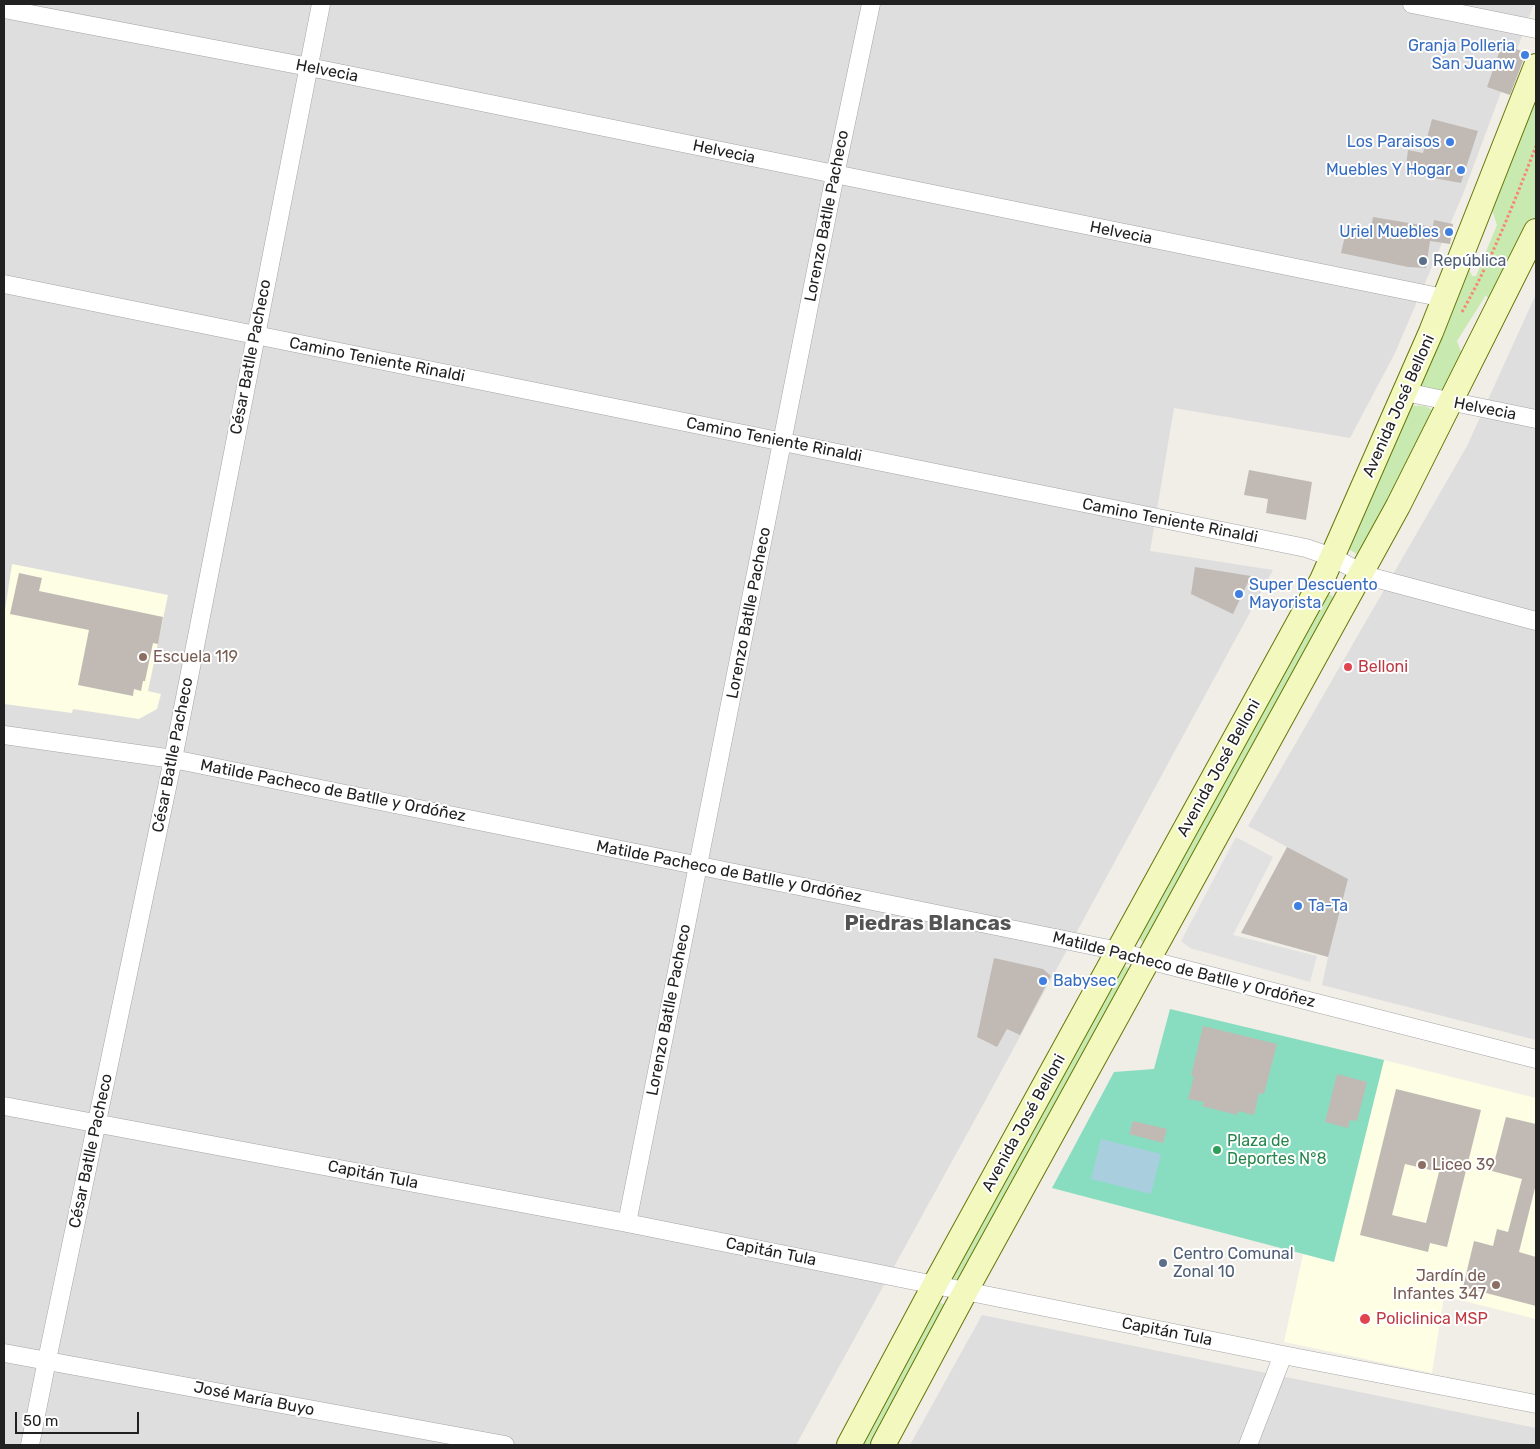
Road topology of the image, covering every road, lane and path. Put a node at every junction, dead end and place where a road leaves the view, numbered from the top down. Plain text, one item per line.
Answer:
1 (322, 4) edge
2 (871, 4) edge
3 (1412, 4) edge
4 (4, 9) edge
5 (1536, 29) edge
6 (309, 67) junction
7 (1535, 71) edge
8 (835, 175) junction
9 (1536, 231) edge
10 (4, 284) edge
11 (1444, 298) junction
12 (255, 336) junction
13 (1405, 392) junction
14 (1451, 403) junction
15 (1536, 419) edge
16 (782, 442) junction
17 (1332, 557) junction
18 (1362, 573) junction
19 (1536, 621) edge
20 (4, 735) edge
21 (173, 759) junction
22 (698, 865) junction
23 (1119, 951) junction
24 (1148, 960) junction
25 (1536, 1059) edge
26 (4, 1106) edge
27 (97, 1123) junction
28 (627, 1223) junction
29 (934, 1286) junction
30 (965, 1292) junction
31 (4, 1353) edge
32 (1283, 1355) junction
33 (46, 1360) junction
34 (1536, 1404) edge
35 (30, 1445) edge
36 (505, 1445) edge
37 (849, 1445) edge
38 (883, 1445) edge
39 (1248, 1445) edge

1 - 6 street, César Batlle Pacheco
2 - 8 street, Lorenzo Batlle Pacheco
3 - 5 street
4 - 6 street, Helvecia
6 - 8 street, Helvecia
6 - 12 street, César Batlle Pacheco
7 - 11 main road, Avenida José Belloni
8 - 11 street, Helvecia
8 - 16 street, Lorenzo Batlle Pacheco
9 - 14 main road, Avenida José Belloni
10 - 12 street, Camino Teniente Rinaldi
11 - 13 main road, Avenida José Belloni
12 - 16 street, Camino Teniente Rinaldi
12 - 21 street, César Batlle Pacheco
13 - 14 street, Helvecia
13 - 17 main road, Avenida José Belloni
14 - 15 street, Helvecia
14 - 18 main road, Avenida José Belloni
16 - 17 street, Camino Teniente Rinaldi
16 - 22 street, Lorenzo Batlle Pacheco
17 - 18 street, Camino Teniente Rinaldi
17 - 23 main road, Avenida José Belloni
18 - 19 street, Camino Teniente Rinaldi
18 - 24 main road, Avenida José Belloni
20 - 21 street, Matilde Pacheco de Batlle y Ordóñez
21 - 22 street, Matilde Pacheco de Batlle y Ordóñez
21 - 27 street, César Batlle Pacheco
22 - 23 street, Matilde Pacheco de Batlle y Ordóñez
22 - 28 street, Lorenzo Batlle Pacheco
23 - 24 street, Matilde Pacheco de Batlle y Ordóñez
23 - 29 main road, Avenida José Belloni
24 - 25 street, Matilde Pacheco de Batlle y Ordóñez
24 - 30 main road, Avenida José Belloni
26 - 27 street, Capitán Tula
27 - 28 street, Capitán Tula
27 - 33 street, César Batlle Pacheco
28 - 29 street, Capitán Tula
29 - 30 street, Capitán Tula
29 - 37 main road, Avenida José Belloni
30 - 32 street, Capitán Tula
30 - 38 main road, Avenida José Belloni
31 - 33 street, José María Buyo
32 - 34 street, Capitán Tula
32 - 39 street
33 - 35 street, César Batlle Pacheco
33 - 36 street, José María Buyo

